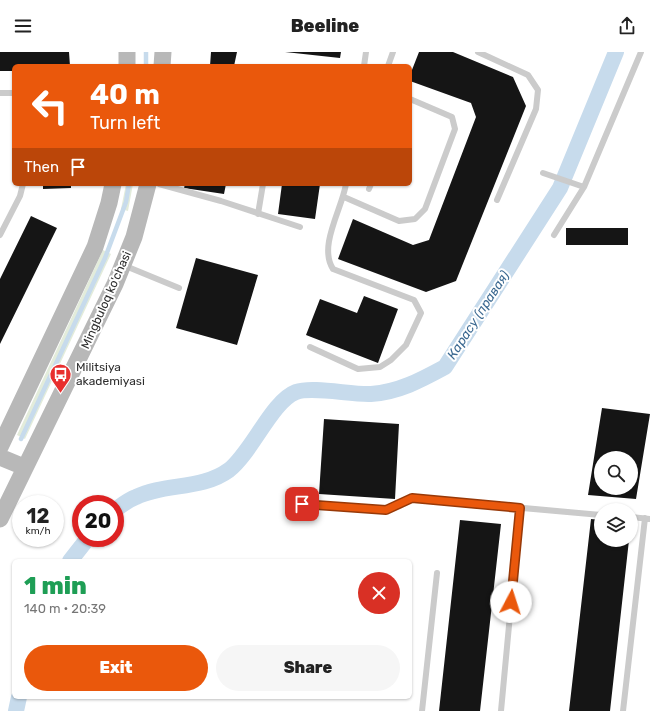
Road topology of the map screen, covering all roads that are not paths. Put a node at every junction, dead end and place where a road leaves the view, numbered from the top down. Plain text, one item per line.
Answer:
1 (128, 52) edge
2 (163, 52) edge
3 (366, 52) edge
4 (393, 52) edge
5 (478, 52) edge
6 (640, 52) edge
7 (127, 64) edge
8 (162, 64) edge
9 (364, 64) edge
10 (389, 64) edge
11 (0, 93) edge
12 (12, 93) edge
13 (412, 100) edge
14 (543, 173) dead end
15 (22, 186) edge
16 (113, 186) edge
17 (148, 186) edge
18 (166, 186) edge
19 (263, 186) edge
20 (346, 186) edge
21 (584, 187) junction
22 (344, 196) junction
23 (497, 200) dead end
24 (258, 214) junction
25 (300, 227) dead end
26 (0, 235) edge
27 (554, 235) dead end
28 (123, 265) junction
29 (179, 288) dead end
30 (310, 347) dead end
31 (0, 447) edge
32 (0, 457) edge
33 (24, 467) junction
34 (302, 504) dead end
35 (520, 508) junction
36 (594, 514) edge
37 (647, 519) edge
38 (0, 520) edge
39 (436, 573) dead end
40 (422, 711) edge
41 (501, 711) edge
42 (623, 711) edge

1 - 7 main road
2 - 8 main road
3 - 9 lane
4 - 10 lane
5 - 23 lane
6 - 21 lane
11 - 12 lane
13 - 22 lane
14 - 21 lane
15 - 26 lane
16 - 31 main road
17 - 28 main road, Mingbuloq ko'chasi
18 - 24 lane
19 - 24 lane
20 - 22 lane
21 - 27 lane
22 - 30 lane
24 - 25 lane
28 - 29 lane
28 - 33 main road, Mingbuloq ko'chasi
32 - 33 main road
33 - 38 main road, Mingbuloq ko'chasi
34 - 35 lane
35 - 36 lane
35 - 41 lane
37 - 42 lane
39 - 40 lane

